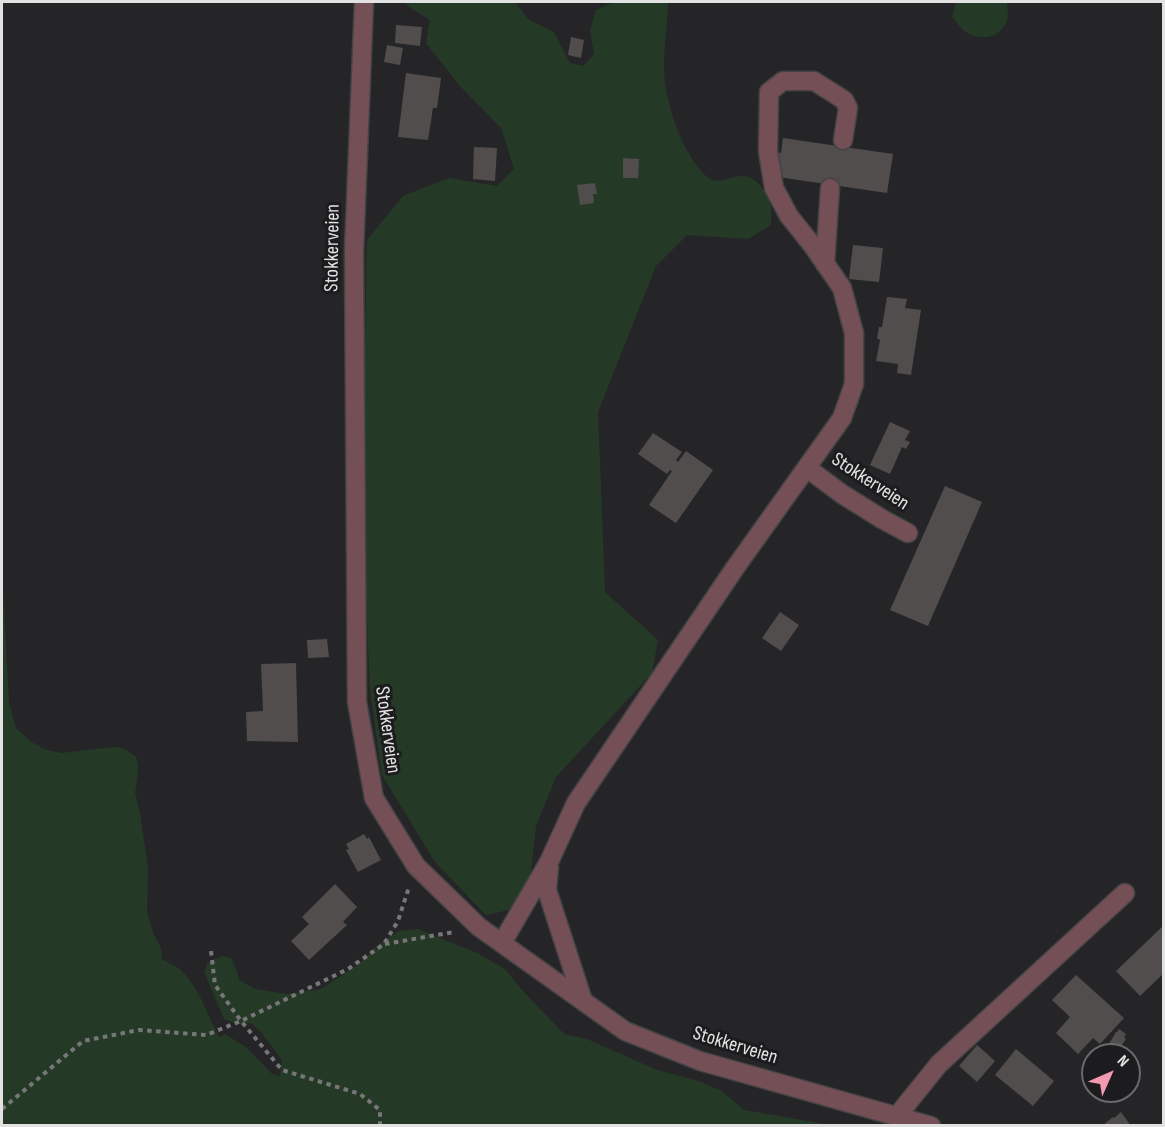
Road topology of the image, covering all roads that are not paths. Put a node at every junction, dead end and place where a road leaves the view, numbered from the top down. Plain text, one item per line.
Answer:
1 (364, 2) edge
2 (843, 140) dead end
3 (830, 188) dead end
4 (825, 264) junction
5 (807, 468) junction
6 (908, 533) dead end
7 (549, 862) junction
8 (1125, 893) dead end
9 (502, 944) junction
10 (583, 1001) junction
11 (897, 1116) junction
12 (931, 1125) edge

1 - 9 street, Stokkerveien
2 - 4 street
3 - 4 street
4 - 5 street
5 - 6 street, Stokkerveien
5 - 7 street
7 - 9 street
7 - 10 street
8 - 11 street
9 - 10 street, Stokkerveien
10 - 11 street, Stokkerveien
11 - 12 street, Stokkerveien

